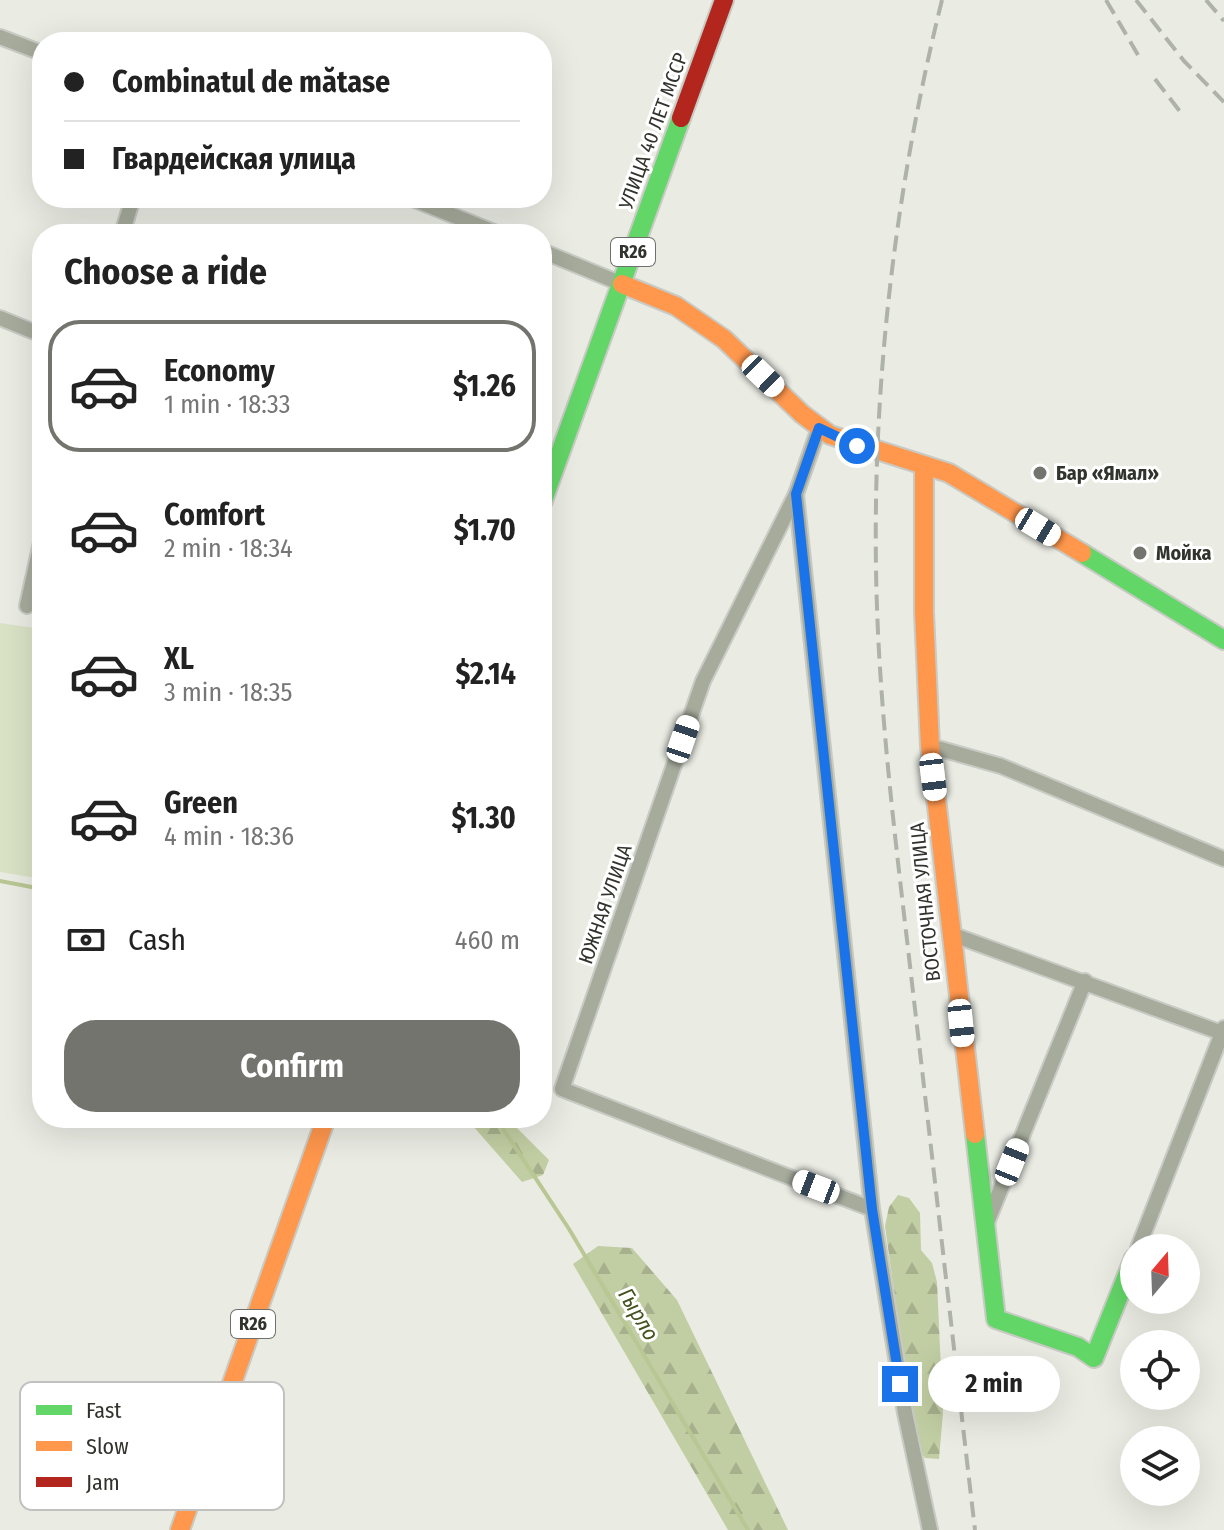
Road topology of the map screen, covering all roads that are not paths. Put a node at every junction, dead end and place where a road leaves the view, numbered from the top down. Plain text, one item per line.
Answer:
1 (724, 0) edge
2 (0, 37) edge
3 (32, 49) edge
4 (435, 208) edge
5 (474, 224) edge
6 (552, 255) edge
7 (622, 284) junction
8 (0, 318) edge
9 (32, 331) edge
10 (819, 428) junction
11 (924, 467) junction
12 (552, 476) edge
13 (796, 494) junction
14 (32, 583) edge
15 (27, 606) dead end
16 (1224, 640) edge
17 (930, 746) junction
18 (1224, 859) edge
19 (951, 934) junction
20 (1085, 981) junction
21 (1223, 1031) edge
22 (322, 1128) edge
23 (872, 1209) junction
24 (984, 1232) junction
25 (1143, 1234) edge
26 (1120, 1293) edge
27 (232, 1382) edge
28 (187, 1510) edge
29 (180, 1530) edge
30 (930, 1530) edge

1 - 7 street, УЛИЦА 40 ЛЕТ МССР / R26
2 - 3 street
4 - 5 street
6 - 7 street
7 - 10 street
7 - 12 street, УЛИЦА 40 ЛЕТ МССР / R26
8 - 9 street
10 - 11 street
10 - 13 street, ЮЖНАЯ УЛИЦА
11 - 16 street
11 - 17 street, ВОСТОЧНАЯ УЛИЦА
13 - 23 street
13 - 23 street, ЮЖНАЯ УЛИЦА
14 - 15 street
17 - 18 street
17 - 19 street, ВОСТОЧНАЯ УЛИЦА
19 - 20 street
19 - 24 street, ВОСТОЧНАЯ УЛИЦА
20 - 21 street
20 - 24 street
21 - 25 street
22 - 27 street, R26
23 - 30 street
24 - 26 street, ВОСТОЧНАЯ УЛИЦА
28 - 29 street, R26

